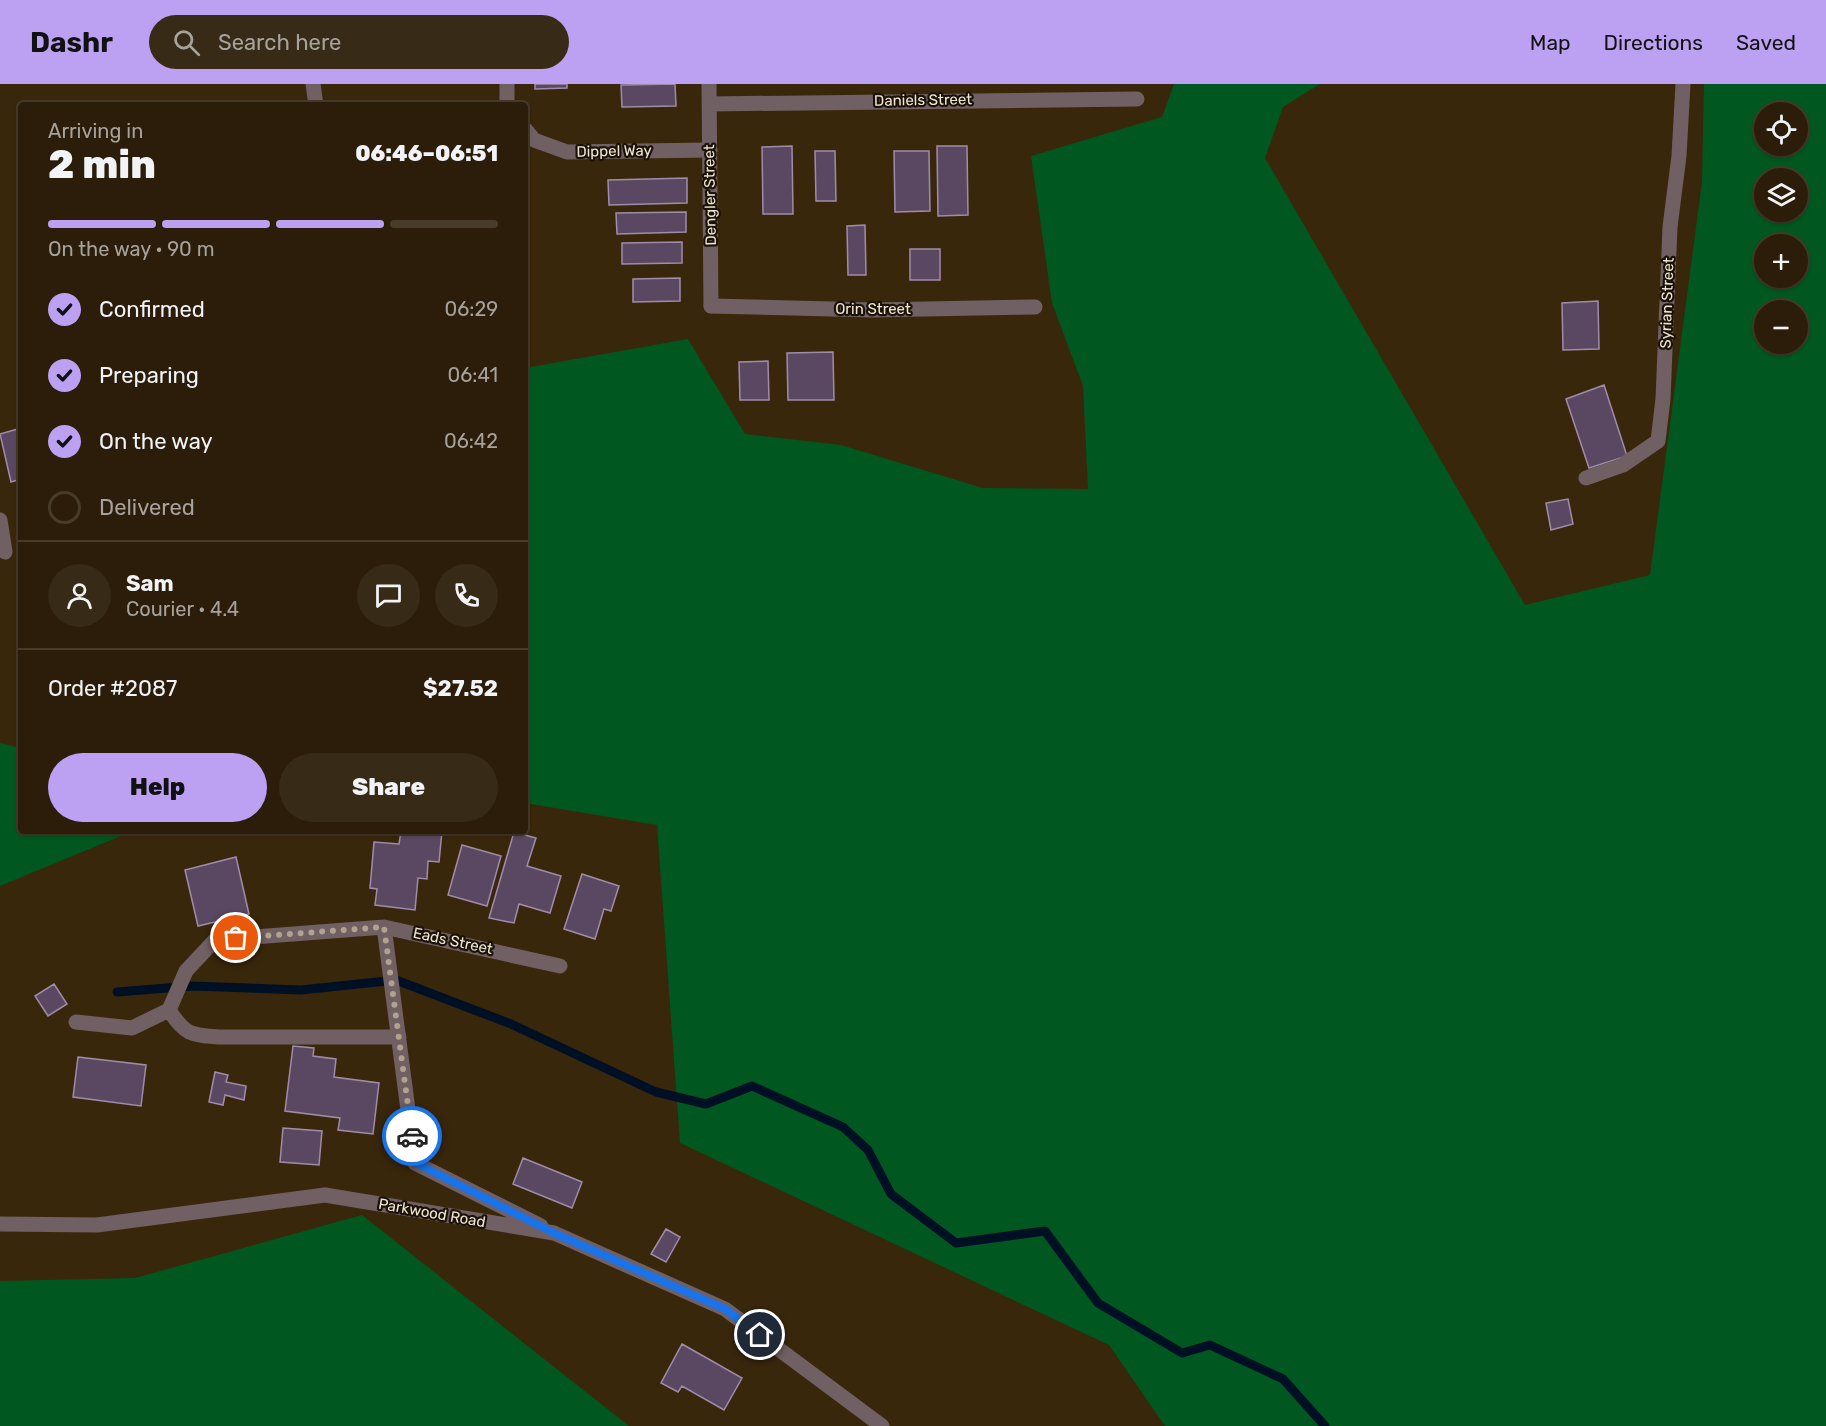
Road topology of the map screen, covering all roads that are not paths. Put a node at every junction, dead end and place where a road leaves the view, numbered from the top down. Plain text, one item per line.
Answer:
1 (313, 84) edge
2 (507, 84) edge
3 (710, 84) edge
4 (1683, 84) edge
5 (1137, 99) dead end
6 (316, 102) edge
7 (507, 102) edge
8 (710, 104) junction
9 (528, 133) edge
10 (710, 150) junction
11 (711, 306) joint
12 (1035, 307) dead end
13 (1586, 478) dead end
14 (0, 520) edge
15 (5, 552) dead end
16 (384, 927) junction
17 (560, 966) dead end
18 (169, 1010) junction
19 (76, 1022) dead end
20 (399, 1037) junction
21 (0, 1224) edge
22 (554, 1233) junction
23 (882, 1426) edge

1 - 6 street
2 - 7 street
3 - 8 street, Dengler Street
4 - 13 street, Syrian Street
5 - 8 street, Daniels Street
8 - 10 street, Dengler Street
9 - 10 street, Dippel Way
10 - 11 street, Dengler Street
11 - 12 street, Orin Street
14 - 15 street
16 - 17 street, Eads Street
16 - 18 street, Eads Street
16 - 20 street
18 - 19 street
18 - 20 street
20 - 22 street
21 - 22 street, Parkwood Road
22 - 23 street, Parkwood Road

